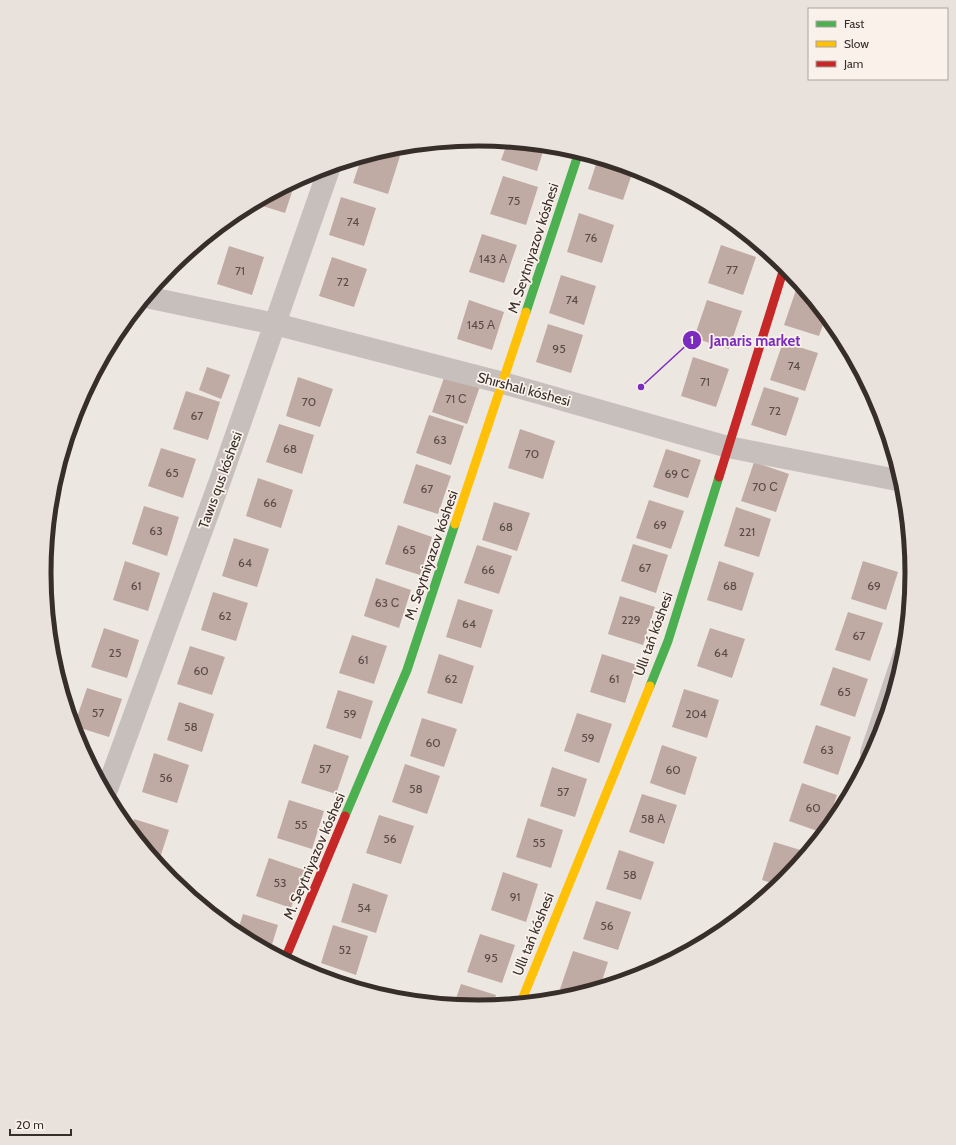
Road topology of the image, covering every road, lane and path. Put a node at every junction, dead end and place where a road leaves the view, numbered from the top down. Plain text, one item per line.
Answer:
1 (577, 157) edge
2 (327, 173) edge
3 (782, 273) edge
4 (151, 298) edge
5 (275, 324) junction
6 (503, 383) junction
7 (728, 447) junction
8 (895, 480) edge
9 (108, 786) edge
10 (288, 954) edge
11 (522, 997) edge

1 - 6 street, M. Seytniyazov kóshesi
2 - 5 street, Tawıs qus kóshesi
3 - 7 street, Ullı tań kóshesi
4 - 5 street, Shırshalı kóshesi
5 - 6 street, Shırshalı kóshesi
5 - 9 street, Tawıs qus kóshesi
6 - 7 street, Shırshalı kóshesi
6 - 10 street, M. Seytniyazov kóshesi
7 - 8 street, Shırshalı kóshesi
7 - 11 street, Ullı tań kóshesi

